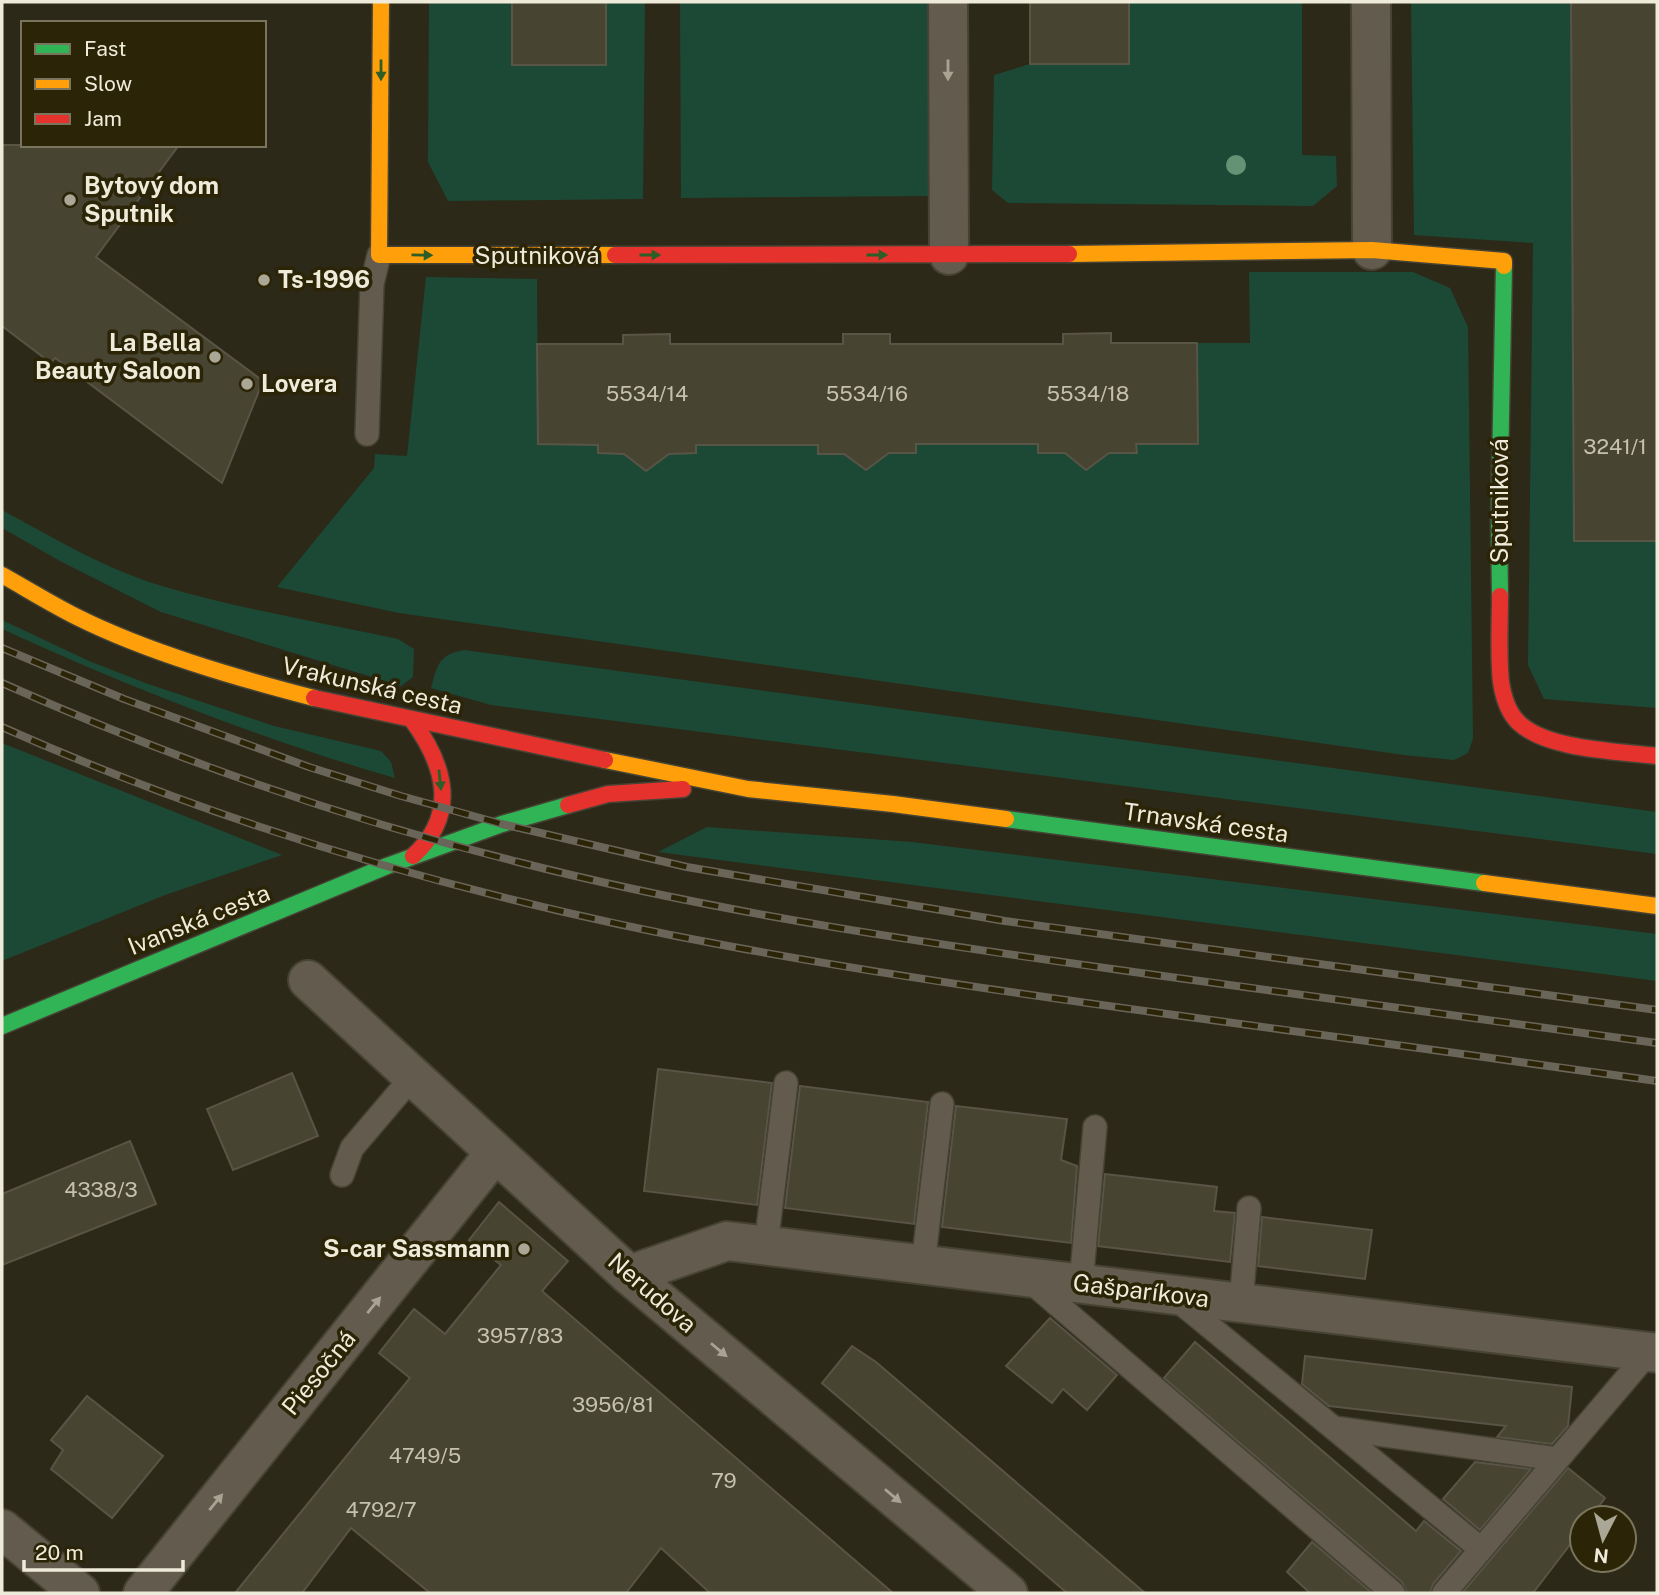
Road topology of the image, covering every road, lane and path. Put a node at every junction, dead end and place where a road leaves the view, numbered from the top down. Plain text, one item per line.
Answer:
1 (381, 2) edge
2 (948, 2) edge
3 (1371, 2) edge
4 (1372, 250) junction
5 (379, 255) junction
6 (948, 255) junction
7 (367, 434) dead end
8 (2, 575) edge
9 (412, 720) junction
10 (1657, 756) edge
11 (748, 789) junction
12 (413, 856) junction
13 (1657, 906) edge
14 (308, 980) dead end
15 (2, 1026) edge
16 (414, 1075) junction
17 (786, 1083) dead end
18 (942, 1104) dead end
19 (1095, 1128) dead end
20 (495, 1153) junction
21 (341, 1175) dead end
22 (1249, 1208) dead end
23 (766, 1245) junction
24 (923, 1265) junction
25 (629, 1275) junction
26 (1024, 1277) junction
27 (1081, 1284) junction
28 (1171, 1295) junction
29 (1241, 1303) junction
30 (1653, 1353) edge
31 (1334, 1429) junction
32 (1557, 1459) junction
33 (2, 1529) edge
34 (1481, 1549) junction
35 (80, 1593) edge
36 (143, 1593) edge
37 (1007, 1593) edge
38 (1393, 1593) edge
39 (1444, 1593) edge

1 -> 5 street
2 -> 6 street
3 - 4 street
4 - 6 street, Sputniková
4 - 10 street, Sputniková
5 -> 6 street, Sputniková
5 - 7 lane
8 - 9 street, Vrakunská cesta
9 - 11 street, Vrakunská cesta
9 -> 12 street, Ivanská cesta
11 - 12 street, Ivanská cesta
11 - 13 street, Trnavská cesta
12 - 15 street, Ivanská cesta
14 - 16 street, Nerudova
16 - 20 street, Nerudova
16 - 21 lane
17 - 23 lane
18 - 24 lane
19 - 27 lane
20 - 25 street, Nerudova
36 -> 20 street, Piesočná
22 - 29 lane
23 - 24 street, Gašparíkova
23 - 25 street, Gašparíkova
24 - 26 street, Gašparíkova
25 -> 37 street, Nerudova
26 - 27 street, Gašparíkova
26 - 38 lane
27 - 28 street, Gašparíkova
28 - 29 street, Gašparíkova
28 - 31 lane
29 - 30 street, Gašparíkova
30 - 32 lane
31 - 32 lane
31 - 34 lane
32 - 34 lane
33 - 35 street
34 - 39 lane

